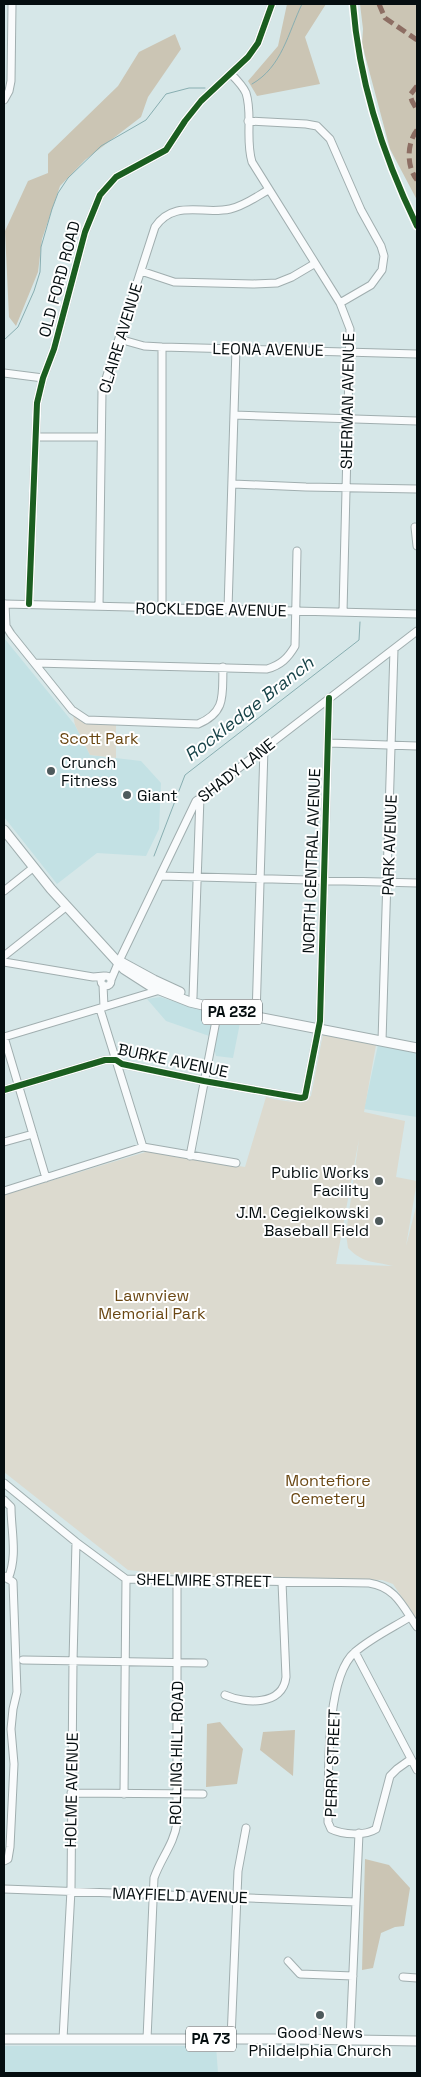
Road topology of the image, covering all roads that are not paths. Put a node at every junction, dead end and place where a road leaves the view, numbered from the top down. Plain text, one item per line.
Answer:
1 (12, 4) edge
2 (272, 4) edge
3 (231, 74) junction
4 (4, 100) edge
5 (248, 121) junction
6 (268, 190) junction
7 (314, 264) junction
8 (141, 271) junction
9 (340, 304) junction
10 (119, 338) junction
11 (162, 347) junction
12 (236, 348) junction
13 (350, 351) junction
14 (417, 354) edge
15 (4, 373) edge
16 (43, 378) junction
17 (234, 415) junction
18 (348, 420) junction
19 (417, 421) edge
20 (36, 437) junction
21 (100, 437) junction
22 (233, 484) junction
23 (346, 487) junction
24 (417, 489) edge
25 (415, 527) dead end
26 (417, 546) edge
27 (297, 551) dead end
28 (4, 604) edge
29 (29, 604) junction
30 (99, 606) junction
31 (162, 608) junction
32 (228, 609) junction
33 (296, 611) junction
34 (343, 612) junction
35 (417, 614) edge
36 (417, 632) edge
37 (394, 649) junction
38 (35, 663) junction
39 (224, 667) junction
40 (329, 698) junction
41 (329, 743) junction
42 (392, 745) junction
43 (417, 746) edge
44 (264, 748) junction
45 (200, 797) junction
46 (4, 830) edge
47 (34, 867) junction
48 (160, 876) junction
49 (197, 877) junction
50 (261, 879) junction
51 (324, 880) junction
52 (388, 882) junction
53 (417, 884) edge
54 (4, 892) edge
55 (67, 906) junction
56 (4, 956) edge
57 (119, 961) junction
58 (4, 962) edge
59 (107, 981) junction
60 (160, 990) junction
61 (193, 997) junction
62 (218, 1007) junction
63 (102, 1008) junction
64 (256, 1015) junction
65 (320, 1027) junction
66 (4, 1037) edge
67 (382, 1038) junction
68 (417, 1043) edge
69 (417, 1048) edge
70 (116, 1060) junction
71 (204, 1082) junction
72 (18, 1086) junction
73 (4, 1090) edge
74 (307, 1093) joint
75 (33, 1134) junction
76 (4, 1142) edge
77 (143, 1147) junction
78 (190, 1156) junction
79 (236, 1163) dead end
80 (46, 1178) junction
81 (4, 1191) edge
82 (4, 1483) edge
83 (4, 1500) edge
84 (7, 1515) edge
85 (76, 1542) junction
86 (6, 1577) edge
87 (126, 1579) junction
88 (177, 1580) junction
89 (282, 1582) junction
90 (410, 1617) junction
91 (417, 1628) edge
92 (355, 1652) junction
93 (24, 1660) dead end
94 (73, 1661) junction
95 (124, 1661) junction
96 (178, 1662) junction
97 (204, 1663) dead end
98 (225, 1695) dead end
99 (412, 1759) junction
100 (417, 1770) edge
101 (71, 1793) junction
102 (124, 1794) junction
103 (203, 1794) dead end
104 (177, 1795) junction
105 (246, 1828) dead end
106 (359, 1833) junction
107 (4, 1861) edge
108 (4, 1889) edge
109 (70, 1890) junction
110 (153, 1894) junction
111 (237, 1897) junction
112 (356, 1902) junction
113 (288, 1961) dead end
114 (353, 1976) junction
115 (403, 1977) dead end
116 (417, 1978) edge
117 (4, 2039) edge
118 (63, 2039) junction
119 (231, 2039) junction
120 (147, 2040) junction
121 (350, 2040) junction
122 (417, 2042) edge

1 - 4 street
2 - 3 street, OLD FORD ROAD
3 - 5 street, SHERMAN AVENUE
3 - 16 street, OLD FORD ROAD
5 - 6 street, SHERMAN AVENUE
5 - 9 street
6 - 7 street, SHERMAN AVENUE
6 - 8 street, CLAIRE AVENUE
7 - 8 street
7 - 9 street, SHERMAN AVENUE
8 - 10 street, CLAIRE AVENUE
9 - 13 street, SHERMAN AVENUE
10 - 11 street, LEONA AVENUE
10 - 21 street, CLAIRE AVENUE
11 - 12 street, LEONA AVENUE
11 - 31 street
12 - 13 street, LEONA AVENUE
12 - 17 street
13 - 14 street, LEONA AVENUE
13 - 18 street, SHERMAN AVENUE
15 - 16 street
16 - 20 street, OLD FORD ROAD
17 - 18 street
17 - 22 street
18 - 19 street
18 - 23 street, SHERMAN AVENUE
20 - 21 street
20 - 29 street, OLD FORD ROAD
21 - 30 street, CLAIRE AVENUE
22 - 23 street
22 - 32 street
23 - 24 street
23 - 34 street, SHERMAN AVENUE
25 - 26 street
27 - 33 street
28 - 29 street, ROCKLEDGE AVENUE
28 - 38 street
29 - 30 street, ROCKLEDGE AVENUE
30 - 31 street, ROCKLEDGE AVENUE
31 - 32 street, ROCKLEDGE AVENUE
32 - 33 street, ROCKLEDGE AVENUE
33 - 34 street, ROCKLEDGE AVENUE
33 - 39 street
34 - 35 street, ROCKLEDGE AVENUE
36 - 37 street, SHADY LANE
37 - 40 street, SHADY LANE
37 - 42 street, PARK AVENUE
38 - 39 street
38 - 39 street
40 - 41 street, NORTH CENTRAL AVENUE
40 - 44 street, SHADY LANE
41 - 42 street
41 - 51 street, NORTH CENTRAL AVENUE
42 - 43 street
42 - 52 street, PARK AVENUE
44 - 45 street, SHADY LANE
44 - 50 street
45 - 48 street, SHADY LANE
45 - 49 street
46 - 47 main road, PA 232
47 - 54 street
47 - 55 main road, PA 232
48 - 49 street
48 - 57 street, SHADY LANE
49 - 50 street
49 - 61 street
50 - 51 street
50 - 64 street
51 - 52 street
51 - 65 street, NORTH CENTRAL AVENUE
52 - 53 street
52 - 67 street, PARK AVENUE
55 - 56 street
55 - 57 main road, PA 232
57 - 59 street, SHADY LANE
57 - 60 main road, PA 232
57 - 61 main road, PA 232
58 - 59 street
59 - 63 street
60 - 62 main road, PA 232
60 - 63 street
61 - 62 main road, PA 232
62 - 64 main road, PA 232
62 - 71 street
63 - 66 street
63 - 70 street
64 - 65 main road, PA 232
65 - 67 main road, PA 232
65 - 74 street, NORTH CENTRAL AVENUE
66 - 72 street
67 - 68 main road, PA 232
67 - 69 main road, PA 232
70 - 71 street, BURKE AVENUE
70 - 72 street, BURKE AVENUE
70 - 77 street
71 - 74 street, BURKE AVENUE
71 - 78 street
72 - 73 street, BURKE AVENUE
72 - 75 street
75 - 76 street
75 - 80 street
77 - 78 street
77 - 80 street
78 - 79 street
80 - 81 street
82 - 85 street, SHELMIRE STREET
83 - 84 street
84 - 86 street
85 - 87 street, SHELMIRE STREET
85 - 94 street, HOLME AVENUE
86 - 107 street
87 - 88 street, SHELMIRE STREET
87 - 95 street
88 - 89 street, SHELMIRE STREET
88 - 96 street, ROLLING HILL ROAD
89 - 90 street, SHELMIRE STREET
89 - 98 street
90 - 91 street, SHELMIRE STREET
90 - 92 street, PERRY STREET
92 - 99 street
92 - 106 street, PERRY STREET
93 - 94 street
94 - 95 street
94 - 101 street, HOLME AVENUE
95 - 96 street
95 - 102 street
96 - 97 street
96 - 104 street, ROLLING HILL ROAD
99 - 100 street
99 - 106 street
101 - 102 street
101 - 109 street, HOLME AVENUE
102 - 104 street
103 - 104 street
104 - 110 street, ROLLING HILL ROAD
105 - 111 street
106 - 112 street
108 - 109 street, MAYFIELD AVENUE
109 - 110 street, MAYFIELD AVENUE
109 - 118 street, HOLME AVENUE
110 - 111 street, MAYFIELD AVENUE
110 - 120 street, ROLLING HILL ROAD
111 - 112 street, MAYFIELD AVENUE
111 - 119 street
112 - 114 street
113 - 114 street
114 - 121 street
115 - 116 street
117 - 118 main road, PA 73
118 - 120 main road, PA 73
119 - 120 main road, PA 73
119 - 121 main road, PA 73
121 - 122 main road, PA 73

